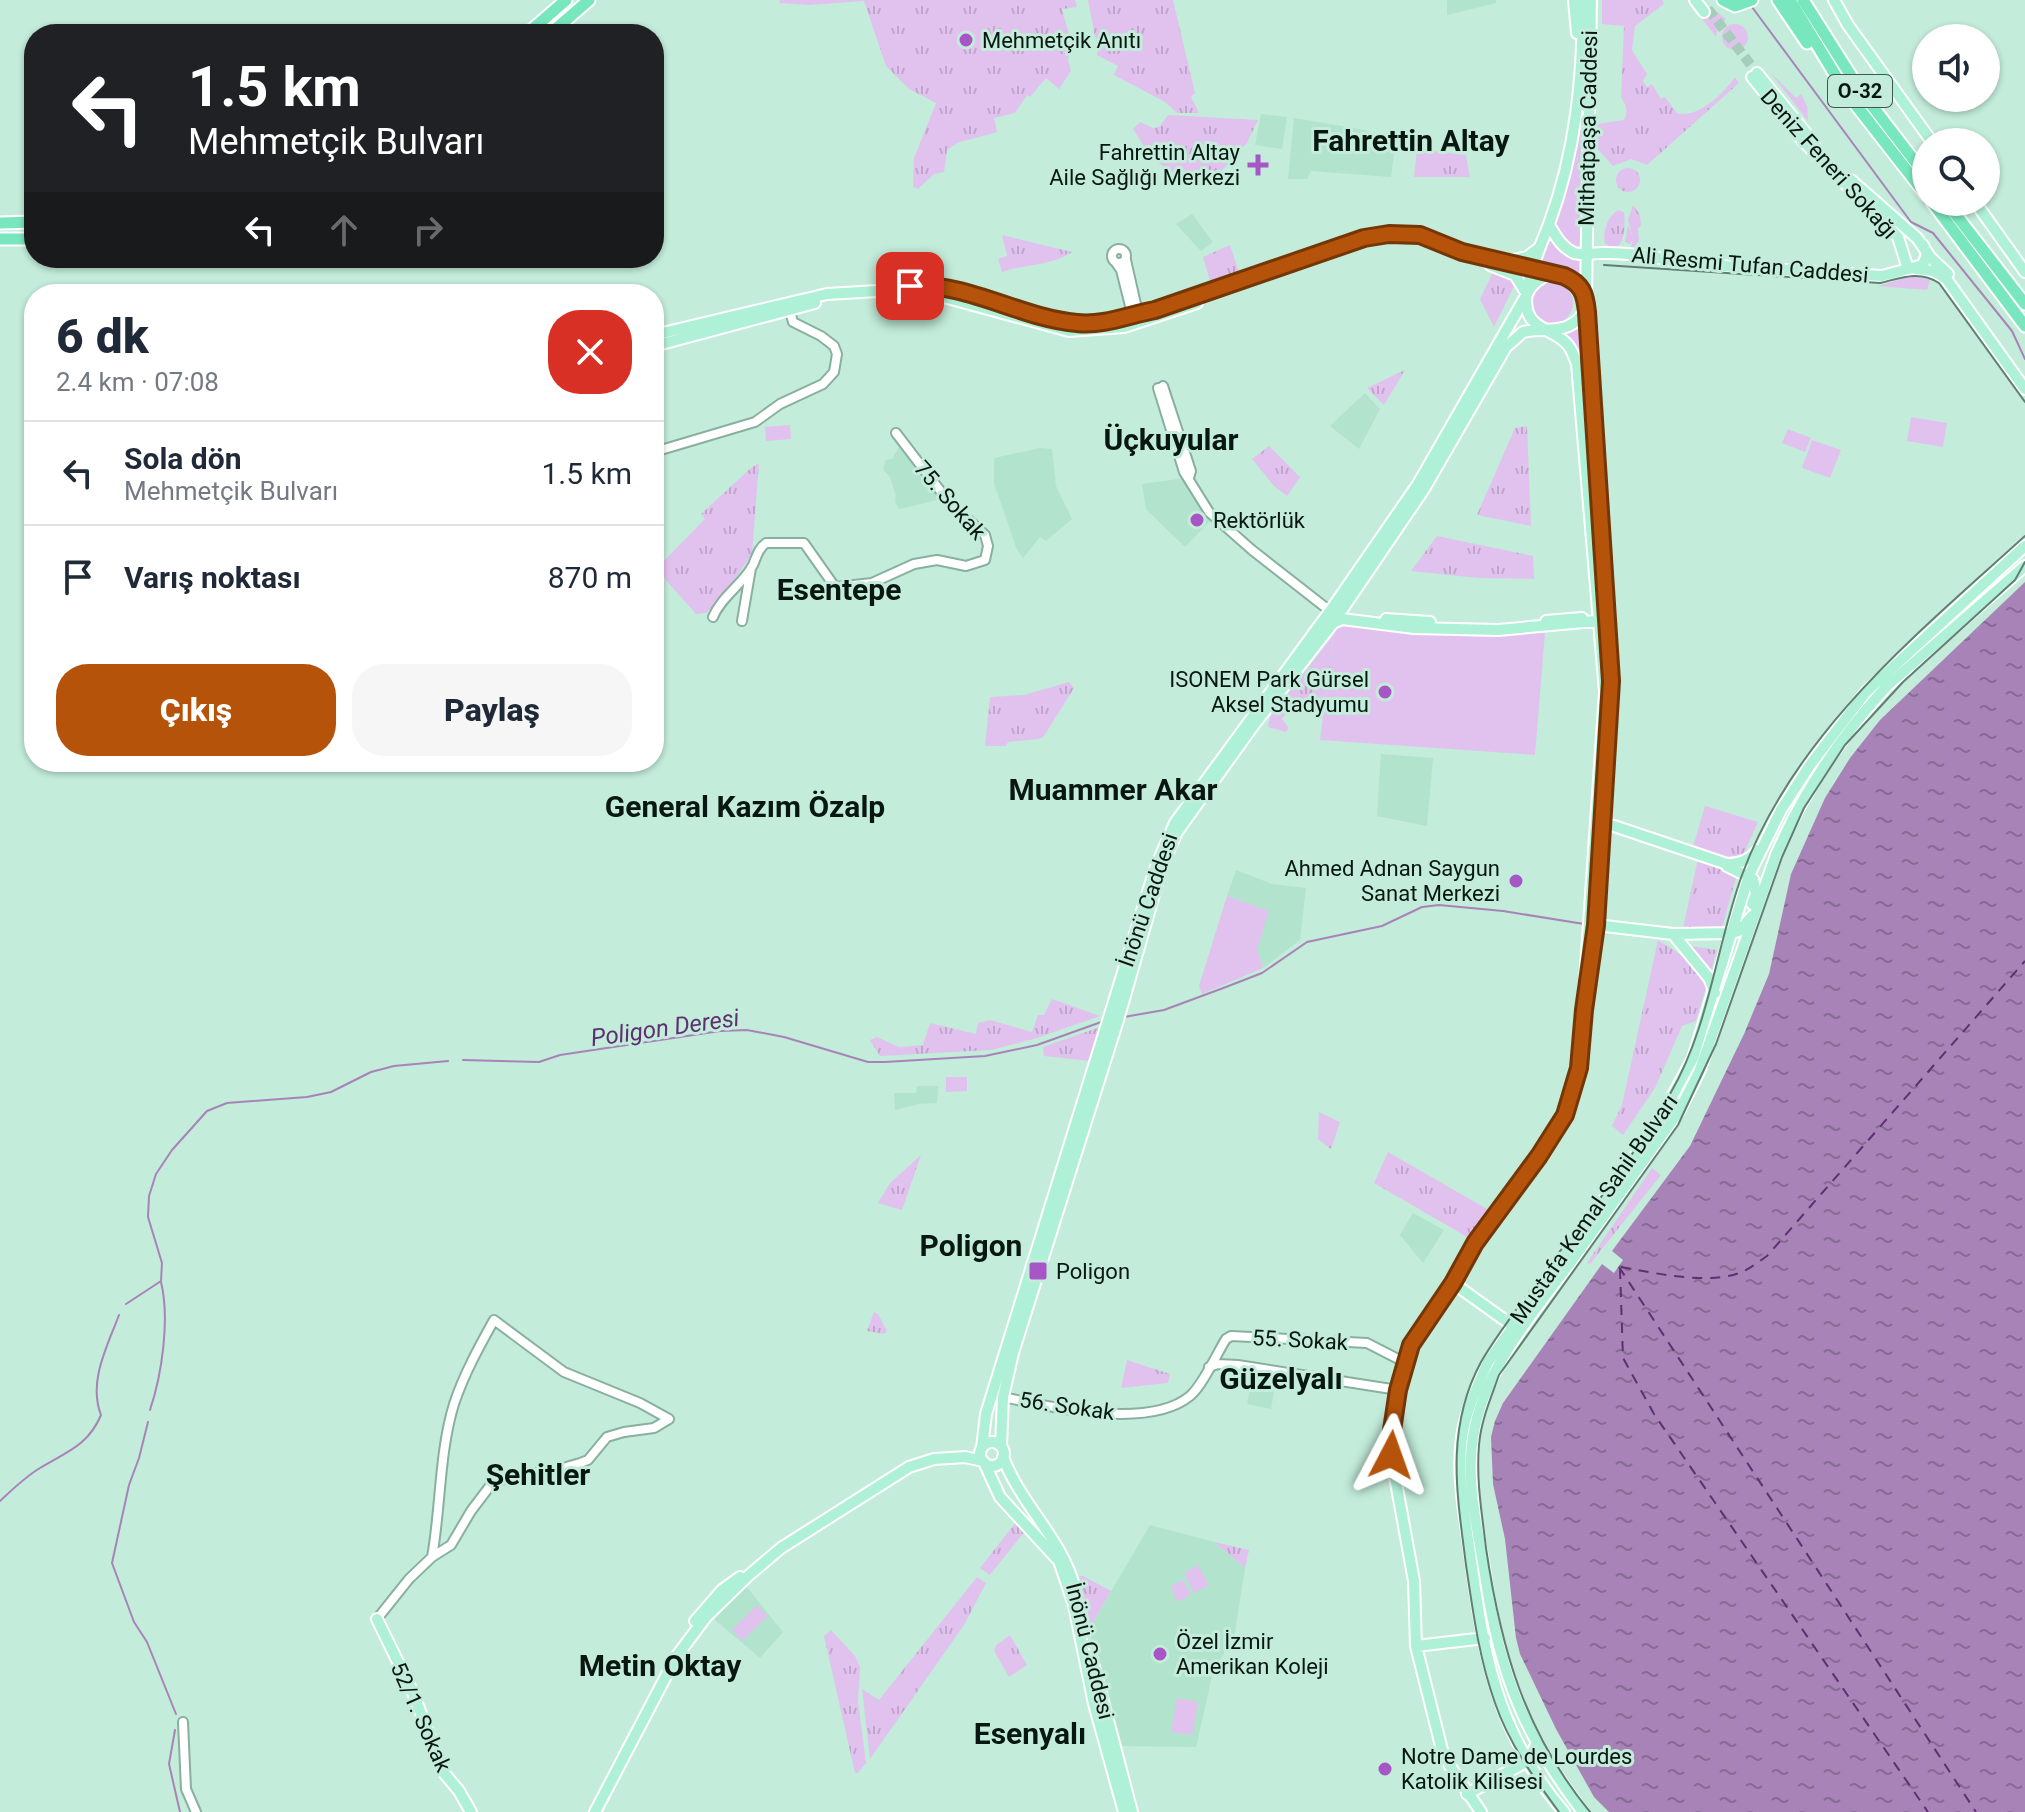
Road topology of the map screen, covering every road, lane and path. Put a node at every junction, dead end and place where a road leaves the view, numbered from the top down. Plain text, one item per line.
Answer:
1 (566, 0) edge
2 (589, 0) edge
3 (1574, 0) edge
4 (1583, 0) edge
5 (1594, 0) edge
6 (1695, 0) edge
7 (1723, 0) edge
8 (1752, 0) edge
9 (1778, 0) edge
10 (1790, 0) edge
11 (1803, 0) edge
12 (1834, 0) edge
13 (1705, 7) tunnel mouth
14 (538, 24) edge
15 (561, 24) edge
16 (1845, 91) junction
17 (1577, 115) junction
18 (1922, 128) edge
19 (1912, 158) edge
20 (1912, 177) edge
21 (1942, 216) edge
22 (1957, 216) edge
23 (1985, 216) edge
24 (24, 222) edge
25 (0, 223) edge
26 (1549, 225) junction
27 (0, 239) edge
28 (24, 239) edge
29 (1923, 245) junction
30 (1539, 248) junction
31 (1903, 252) junction
32 (1586, 255) junction
33 (1126, 260) junction
34 (1504, 262) junction
35 (1116, 263) junction
36 (1298, 264) junction
37 (1533, 269) junction
38 (1913, 269) junction
39 (2025, 272) edge
40 (1559, 275) junction
41 (1527, 294) junction
42 (1586, 299) junction
43 (2025, 304) edge
44 (789, 308) junction
45 (1135, 314) junction
46 (1151, 319) junction
47 (2025, 326) edge
48 (1124, 327) junction
49 (1548, 330) junction
50 (664, 333) edge
51 (664, 343) edge
52 (2025, 379) edge
53 (1161, 387) dead end
54 (2025, 389) edge
55 (896, 433) dead end
56 (664, 449) edge
57 (2025, 546) edge
58 (2025, 566) edge
59 (751, 568) junction
60 (1338, 611) junction
61 (713, 617) dead end
62 (1603, 620) junction
63 (742, 621) dead end
64 (1778, 815) junction
65 (1600, 828) junction
66 (1764, 842) junction
67 (1779, 848) junction
68 (1710, 859) junction
69 (1749, 875) junction
70 (1761, 900) junction
71 (1593, 923) junction
72 (1746, 925) junction
73 (1732, 933) junction
74 (1673, 934) junction
75 (1715, 993) junction
76 (1723, 1008) junction
77 (1453, 1283) junction
78 (1513, 1326) junction
79 (1404, 1362) junction
80 (1208, 1367) junction
81 (1398, 1390) junction
82 (1003, 1397) junction
83 (1002, 1452) junction
84 (982, 1456) junction
85 (775, 1554) junction
86 (432, 1557) junction
87 (377, 1619) joint
88 (1481, 1638) junction
89 (1416, 1646) junction
90 (1516, 1704) junction
91 (183, 1722) dead end
92 (1537, 1743) junction
93 (1528, 1761) junction
94 (1467, 1794) junction
95 (196, 1812) edge
96 (471, 1812) edge
97 (588, 1812) edge
98 (595, 1812) edge
99 (1124, 1812) edge
100 (1132, 1812) edge
101 (1481, 1812) edge
102 (1564, 1812) edge
103 (1583, 1812) edge

1 - 14 highway
2 - 15 highway
3 - 17 main road
4 - 17 main road, Mithatpaşa Caddesi
5 - 32 main road, Mithatpaşa Caddesi
6 - 13 main road
7 - 8 highway
9 - 16 highway
10 - 16 highway, O-32
11 - 19 highway, O-32
12 - 18 main road
16 - 20 highway, O-32
17 - 26 main road, Mithatpaşa Caddesi
21 - 47 highway
22 - 43 highway
23 - 39 main road
24 - 25 highway
26 - 30 main road, Mithatpaşa Caddesi
26 - 32 main road
27 - 28 highway
29 - 31 main road, Deniz Feneri Sokağı
29 - 31 main road, Deniz Feneri Sokağı
29 - 38 main road
29 - 52 main road, Deniz Feneri Sokağı
30 - 34 main road
30 - 37 main road, Mithatpaşa Caddesi
31 - 38 main road, Deniz Feneri Sokağı
32 - 38 main road, Ali Resmi Tufan Caddesi
32 - 42 main road, Mithatpaşa Caddesi
33 - 35 street
33 - 35 street
33 - 45 street
34 - 36 main road
34 - 37 main road
35 - 45 street
36 - 41 main road
36 - 45 main road
36 - 46 main road
37 - 40 main road
37 - 41 main road, Mithatpaşa Caddesi
38 - 54 main road
40 - 41 main road
40 - 42 main road
41 - 49 main road
41 - 60 main road, İnönü Caddesi
42 - 49 main road
42 - 62 main road
44 - 45 main road
44 - 48 main road
44 - 50 main road
44 - 51 main road
44 - 56 street
45 - 46 main road
45 - 48 main road
46 - 48 main road
49 - 60 main road, İnönü Caddesi
49 - 62 main road
53 - 60 street
55 - 59 street, 75. Sokak
57 - 64 main road, Mustafa Kemal Sahil Bulvarı
58 - 67 main road, Mustafa Kemal Sahil Bulvarı
59 - 61 street
59 - 63 street
60 - 62 main road
60 - 82 main road, İnönü Caddesi
60 - 84 main road, İnönü Caddesi
62 - 65 main road
64 - 66 main road, Mustafa Kemal Sahil Bulvarı
64 - 67 main road
65 - 68 main road
65 - 71 main road
66 - 68 main road
66 - 69 main road, Mustafa Kemal Sahil Bulvarı
67 - 70 main road, Mustafa Kemal Sahil Bulvarı
68 - 69 main road
69 - 72 main road
69 - 73 main road, Mustafa Kemal Sahil Bulvarı
70 - 72 main road
70 - 76 main road, Mustafa Kemal Sahil Bulvarı
71 - 74 main road
71 - 77 main road
72 - 73 main road
72 - 76 main road
73 - 74 main road
73 - 75 main road, Mustafa Kemal Sahil Bulvarı
74 - 75 main road
75 - 78 main road, Mustafa Kemal Sahil Bulvarı
76 - 90 main road, Mustafa Kemal Sahil Bulvarı
77 - 78 main road
77 - 79 main road
78 - 88 main road, Mustafa Kemal Sahil Bulvarı
79 - 80 street, 55. Sokak
79 - 81 main road
80 - 81 street
80 - 82 street, 56. Sokak
81 - 89 main road
82 - 83 main road, İnönü Caddesi
83 - 84 main road
83 - 84 main road
83 - 100 main road, İnönü Caddesi
84 - 85 main road
84 - 99 main road, İnönü Caddesi
85 - 97 main road
85 - 98 main road
86 - 86 street
86 - 87 street
87 - 96 main road, 52/1. Sokak
88 - 89 main road
88 - 90 main road
88 - 93 main road, Mustafa Kemal Sahil Bulvarı
89 - 94 main road
90 - 92 main road, Mustafa Kemal Sahil Bulvarı
91 - 95 street
92 - 93 main road
92 - 103 main road, Mustafa Kemal Sahil Bulvarı
93 - 94 main road
93 - 102 main road, Mustafa Kemal Sahil Bulvarı
94 - 101 main road

